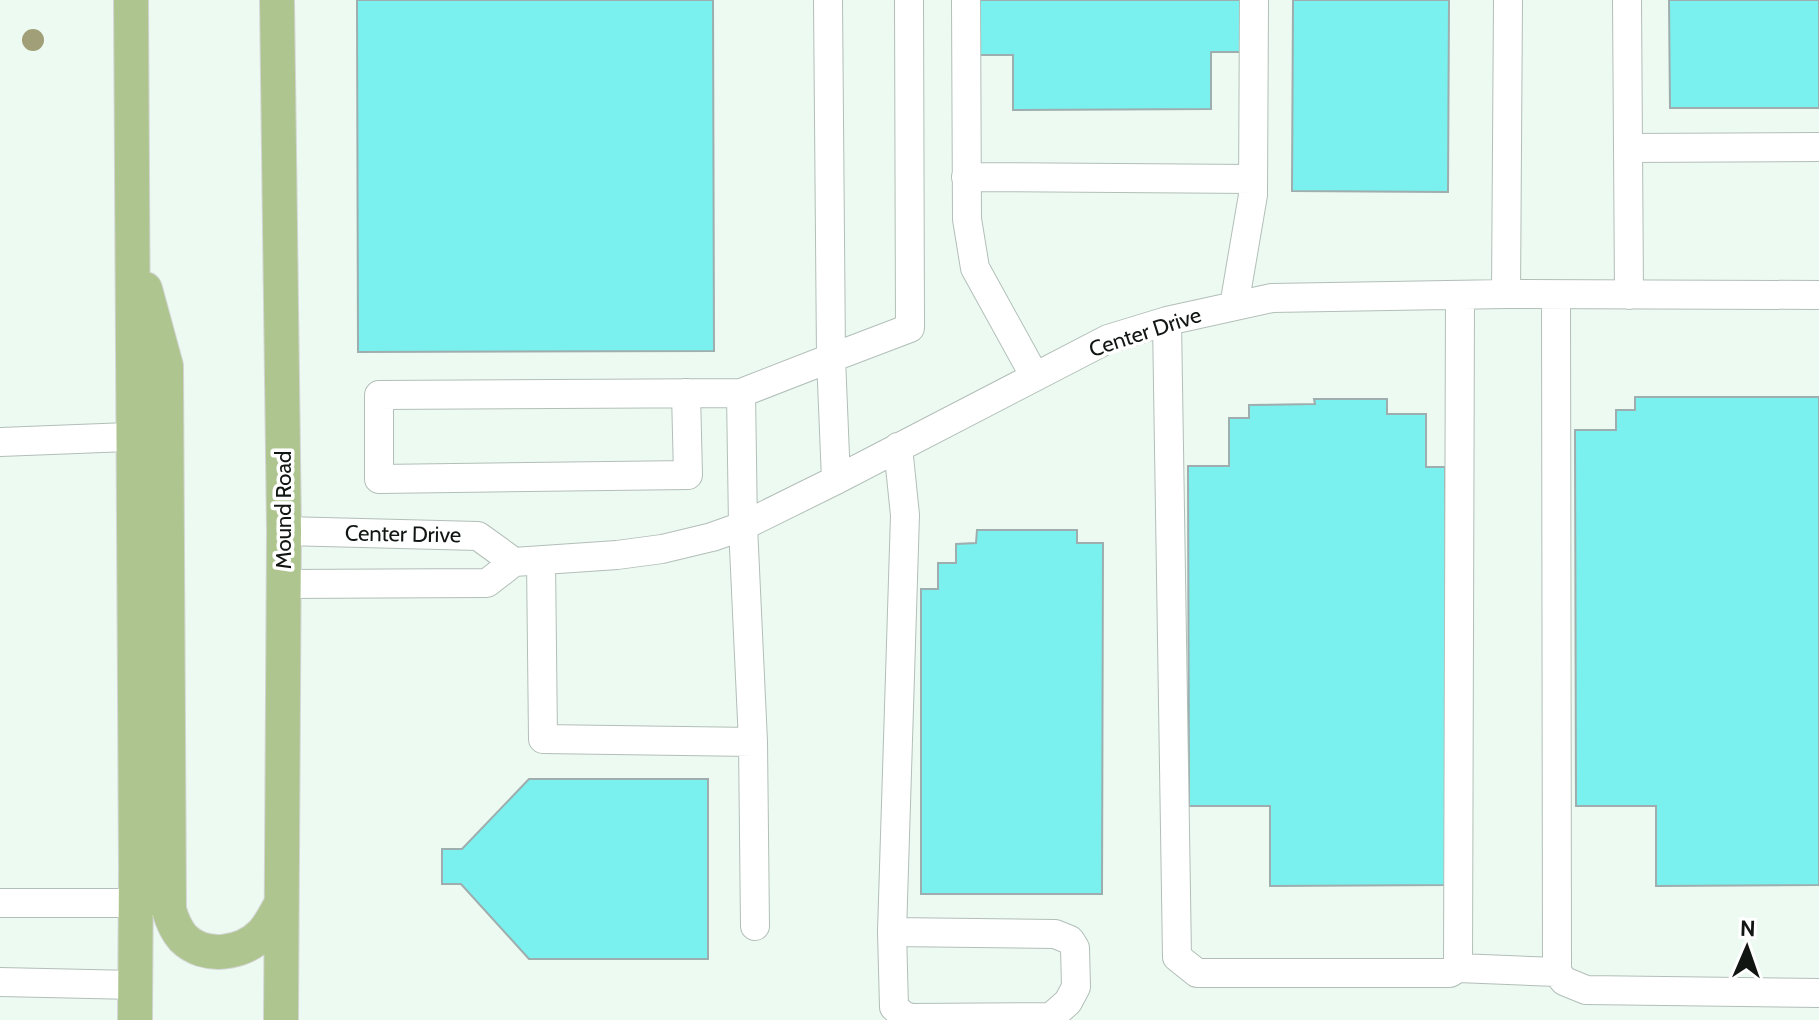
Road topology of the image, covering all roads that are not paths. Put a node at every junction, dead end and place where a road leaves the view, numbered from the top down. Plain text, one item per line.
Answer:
1 (131, 0) edge
2 (277, 0) edge
3 (828, 0) edge
4 (909, 0) edge
5 (966, 0) edge
6 (1254, 0) edge
7 (1508, 0) edge
8 (1627, 0) edge
9 (1819, 147) edge
10 (1628, 148) junction
11 (966, 177) junction
12 (1253, 179) junction
13 (1506, 294) junction
14 (1460, 295) junction
15 (1556, 295) junction
16 (1629, 295) junction
17 (1819, 295) edge
18 (1234, 306) junction
19 (1167, 321) junction
20 (831, 358) junction
21 (1034, 375) junction
22 (686, 393) junction
23 (741, 393) junction
24 (150, 437) junction
25 (0, 442) edge
26 (898, 447) junction
27 (836, 480) junction
28 (743, 526) junction
29 (284, 531) junction
30 (528, 561) junction
31 (283, 584) junction
32 (753, 742) junction
33 (0, 903) edge
34 (152, 903) junction
35 (280, 906) junction
36 (755, 926) dead end
37 (892, 932) junction
38 (1458, 968) junction
39 (1557, 972) junction
40 (0, 982) edge
41 (135, 985) junction
42 (1819, 993) edge
43 (135, 1020) edge
44 (281, 1020) edge

1 - 24 main road
2 - 29 main road, Mound Road
3 - 20 street
4 - 20 street
5 - 11 street
6 - 12 street
7 - 13 street
8 - 10 street
9 - 10 street
10 - 16 street
11 - 12 street
11 - 21 street
12 - 18 street
13 - 14 street, Center Drive
13 - 15 street, Center Drive
14 - 18 street, Center Drive
14 - 38 street
15 - 16 street, Center Drive
15 - 39 street
16 - 17 street, Center Drive
18 - 19 street, Center Drive
19 - 21 street, Center Drive
19 - 38 street
20 - 23 street
20 - 27 street
21 - 26 street, Center Drive
22 - 22 street
22 - 23 street
23 - 28 street
24 - 25 street
24 - 34 main road
26 - 27 street, Center Drive
26 - 37 street
27 - 28 street, Center Drive
28 - 30 street, Center Drive
28 - 32 street
29 - 30 street, Center Drive
29 - 31 main road, Mound Road
30 - 31 street, Center Drive
30 - 32 street
31 - 35 main road, Mound Road
32 - 36 street
33 - 34 street
34 - 35 main road
34 - 41 main road
35 - 44 main road, Mound Road
37 - 37 street
38 - 39 street
39 - 42 street
40 - 41 street
41 - 43 main road

